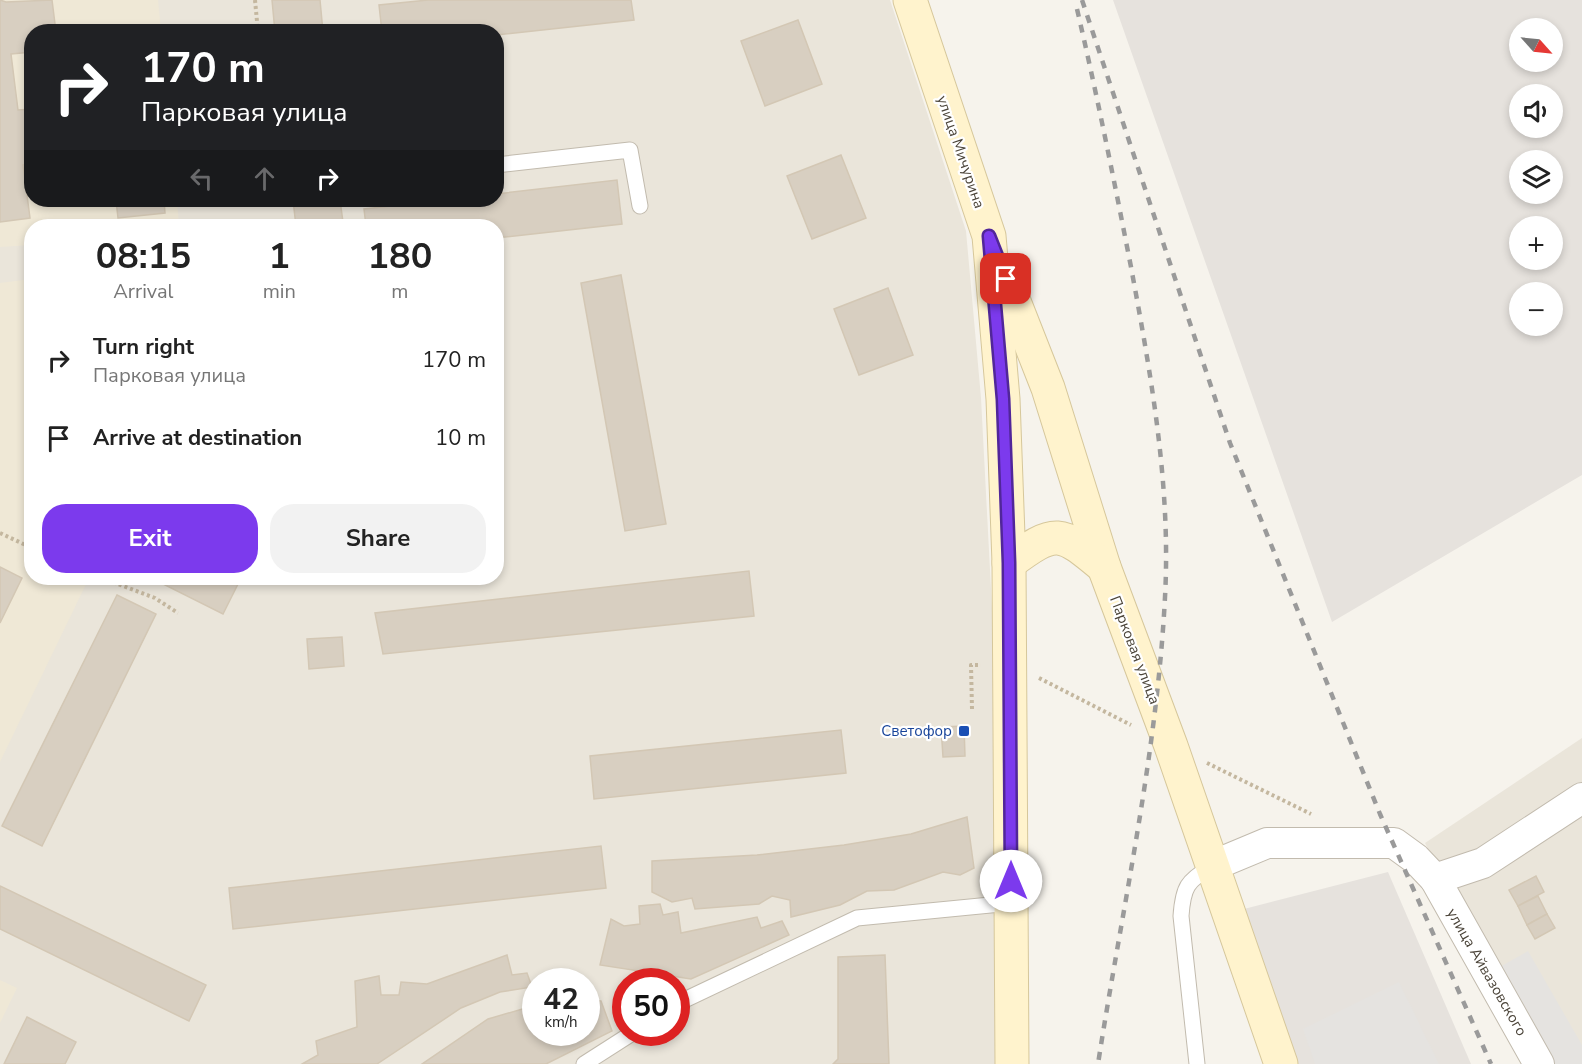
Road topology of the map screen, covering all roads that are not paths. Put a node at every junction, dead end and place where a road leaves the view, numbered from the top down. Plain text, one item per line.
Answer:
1 (910, 0) edge
2 (504, 164) edge
3 (640, 206) dead end
4 (989, 236) junction
5 (1009, 563) junction
6 (1104, 567) junction
7 (1582, 798) edge
8 (1212, 866) junction
9 (1435, 879) junction
10 (1011, 903) junction
11 (690, 997) edge
12 (612, 1046) edge
13 (584, 1064) edge
14 (1012, 1064) edge
15 (1197, 1064) edge
16 (1281, 1064) edge
17 (1539, 1064) edge

1 - 4 main road, улица Мичурина
2 - 3 lane
4 - 5 main road, улица Мичурина
4 - 6 main road, Парковая улица
5 - 6 main road
5 - 10 main road, улица Мичурина
6 - 8 main road, Парковая улица
7 - 9 street
8 - 9 street, улица Айвазовского
8 - 15 lane
8 - 16 main road, Парковая улица
9 - 17 street, улица Айвазовского
10 - 11 lane
10 - 14 main road, улица Мичурина
12 - 13 lane

